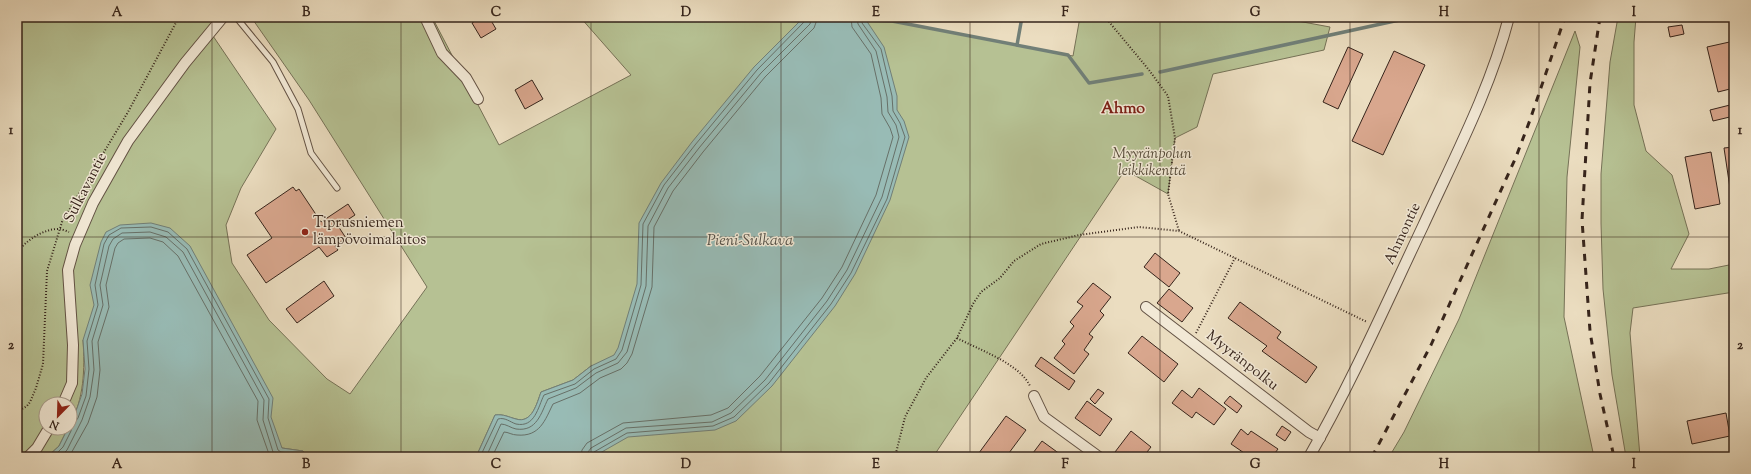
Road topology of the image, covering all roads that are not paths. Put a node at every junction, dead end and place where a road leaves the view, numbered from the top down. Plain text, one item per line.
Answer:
1 (223, 17) edge
2 (236, 17) edge
3 (425, 17) edge
4 (1509, 17) edge
5 (478, 99) dead end
6 (337, 188) dead end
7 (1146, 307) dead end
8 (66, 396) edge
9 (1034, 396) road end
10 (44, 436) edge
11 (1320, 438) junction
12 (28, 457) edge
13 (1099, 457) edge
14 (1310, 457) edge

1 - 8 street, Sulkavantie
2 - 6 lane
3 - 5 street
4 - 11 street, Ahmontie
7 - 11 street, Myyränpolku
9 - 13 street
10 - 12 street
11 - 14 street, Ahmontie

